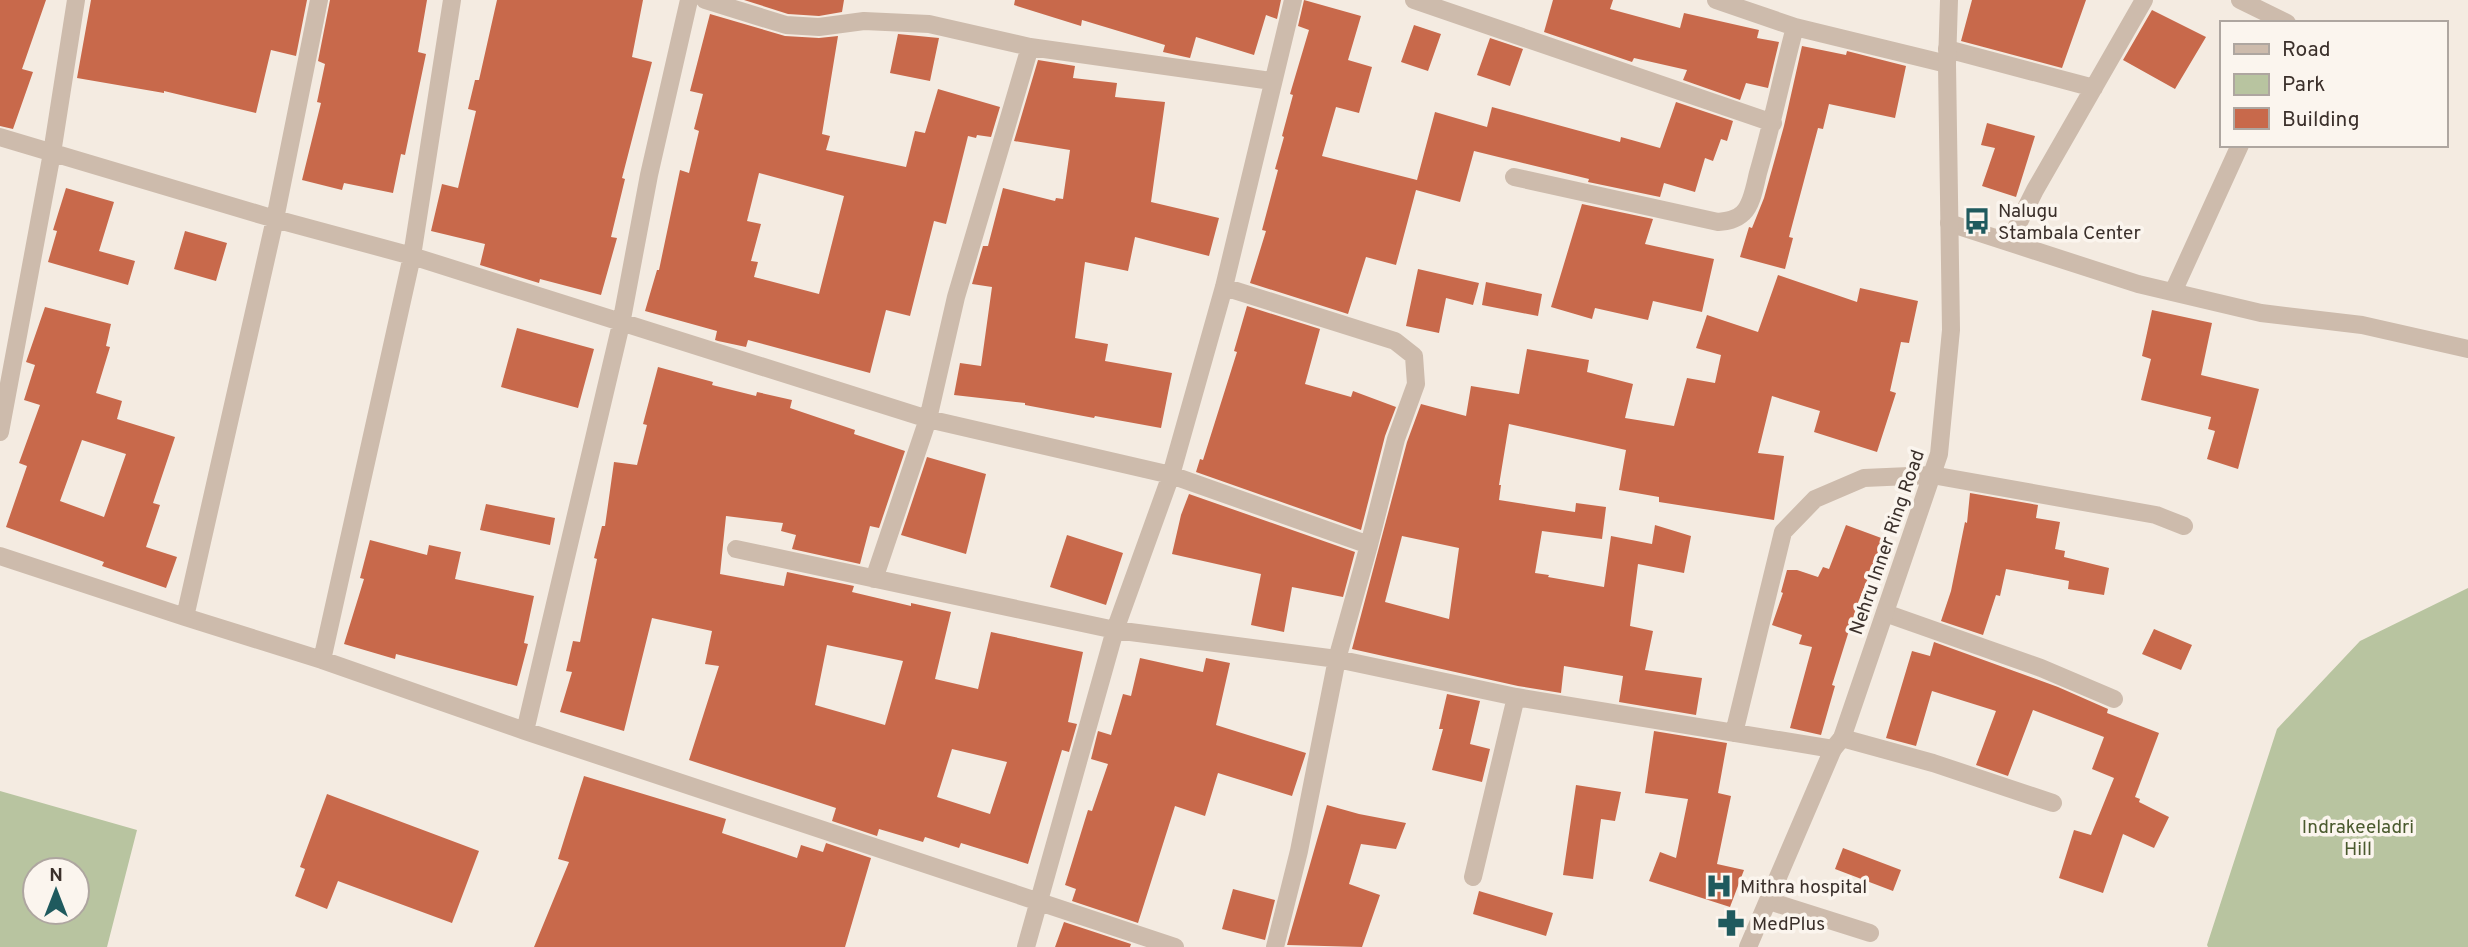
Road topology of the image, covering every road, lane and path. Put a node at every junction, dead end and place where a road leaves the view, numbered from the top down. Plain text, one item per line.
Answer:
1 (76, 0) edge
2 (319, 0) edge
3 (452, 0) edge
4 (689, 0) edge
5 (705, 0) edge
6 (1293, 0) edge
7 (1414, 0) edge
8 (1716, 0) edge
9 (1949, 0) edge
10 (2144, 0) edge
11 (2240, 0) edge
12 (2283, 21) edge
13 (1795, 27) junction
14 (1030, 47) junction
15 (1947, 57) junction
16 (1272, 81) junction
17 (2094, 88) junction
18 (1773, 123) junction
19 (0, 138) edge
20 (2239, 147) edge
21 (52, 153) junction
22 (1514, 177) dead end
23 (275, 219) junction
24 (1949, 223) junction
25 (2009, 242) junction
26 (412, 256) junction
27 (1224, 286) junction
28 (2173, 292) junction
29 (621, 324) junction
30 (2468, 349) edge
31 (928, 419) junction
32 (0, 432) edge
33 (1171, 475) junction
34 (1932, 475) junction
35 (2183, 526) dead end
36 (1369, 545) junction
37 (736, 550) dead end
38 (0, 556) edge
39 (874, 579) junction
40 (1885, 613) junction
41 (185, 617) junction
42 (1115, 630) junction
43 (1337, 659) junction
44 (322, 660) junction
45 (1516, 697) junction
46 (2114, 699) dead end
47 (525, 731) junction
48 (1734, 733) junction
49 (1837, 744) junction
50 (2053, 803) dead end
51 (1473, 877) dead end
52 (1769, 901) junction
53 (1039, 902) junction
54 (1870, 933) dead end
55 (1026, 947) edge
56 (1175, 947) edge
57 (1275, 947) edge
58 (1748, 947) edge

1 - 21 street
2 - 23 street
3 - 26 street
4 - 29 street
5 - 14 street
6 - 16 street
7 - 18 street
8 - 13 street
9 - 15 street, Nehru Inner Ring Road
10 - 17 street
11 - 12 street
13 - 15 street
13 - 18 street
14 - 16 street
14 - 31 street
15 - 17 street
15 - 24 street, Nehru Inner Ring Road
16 - 27 street
17 - 25 street
18 - 22 street
19 - 21 street
20 - 28 street
21 - 23 street
21 - 32 street
23 - 26 street
23 - 41 street
24 - 25 street
24 - 34 street, Nehru Inner Ring Road
25 - 28 street
26 - 29 street
26 - 44 street
27 - 33 street
27 - 36 street
28 - 30 street
29 - 31 street
29 - 47 street
31 - 33 street
31 - 39 street
33 - 36 street
33 - 42 street
34 - 35 street
34 - 40 street, Nehru Inner Ring Road
34 - 48 street
36 - 43 street
37 - 39 street
38 - 41 street
39 - 42 street
40 - 46 street
40 - 49 street, Nehru Inner Ring Road
41 - 44 street
42 - 43 street
42 - 53 street
43 - 45 street
43 - 57 street
44 - 47 street
45 - 48 street
45 - 51 street
47 - 53 street
48 - 49 street
49 - 50 street
49 - 52 street, Nehru Inner Ring Road
52 - 54 street
52 - 58 street, Nehru Inner Ring Road
53 - 55 street
53 - 56 street

